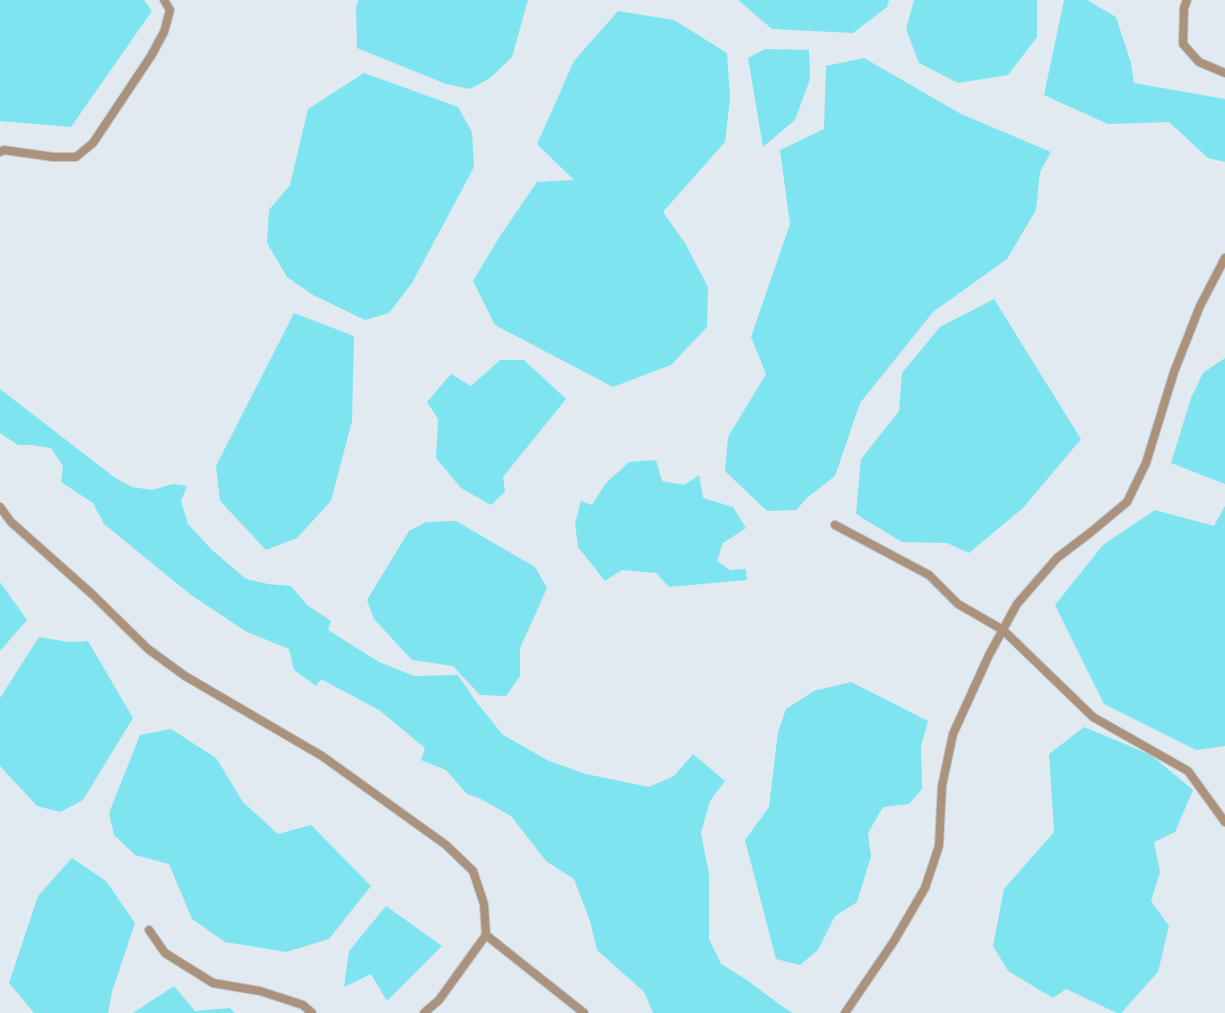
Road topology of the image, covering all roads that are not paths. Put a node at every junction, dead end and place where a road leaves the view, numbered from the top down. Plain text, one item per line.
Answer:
1 (164, 0) edge
2 (1187, 0) edge
3 (1225, 73) edge
4 (0, 152) edge
5 (1225, 258) edge
6 (0, 507) edge
7 (835, 525) dead end
8 (1003, 630) junction
9 (1225, 822) edge
10 (148, 930) dead end
11 (486, 936) junction
12 (312, 1013) edge
13 (424, 1013) edge
14 (584, 1013) edge
15 (845, 1013) edge

1 - 4 street
2 - 3 street
5 - 8 street
6 - 11 street
7 - 8 street
8 - 9 street
8 - 15 street
10 - 12 street
11 - 13 street
11 - 14 street

